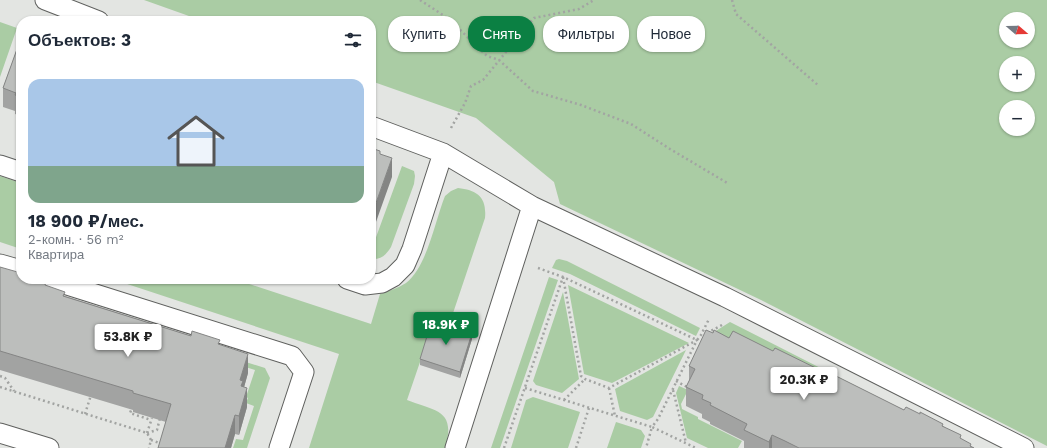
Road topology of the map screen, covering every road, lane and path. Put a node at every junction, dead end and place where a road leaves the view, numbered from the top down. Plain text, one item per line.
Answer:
1 (45, 0) edge
2 (420, 0) edge
3 (594, 0) edge
4 (732, 0) edge
5 (86, 16) edge
6 (499, 60) junction
7 (819, 86) dead end
8 (376, 128) edge
9 (444, 154) junction
10 (0, 165) edge
11 (16, 170) edge
12 (729, 184) dead end
13 (532, 206) junction
14 (514, 260) junction
15 (0, 264) edge
16 (16, 269) edge
17 (563, 277) junction
18 (64, 284) edge
19 (362, 284) edge
20 (374, 284) edge
21 (376, 284) edge
22 (711, 314) dead end
23 (724, 323) dead end
24 (697, 340) junction
25 (0, 376) edge
26 (585, 379) junction
27 (676, 381) junction
28 (692, 386) edge
29 (0, 387) edge
30 (525, 388) junction
31 (609, 388) junction
32 (673, 388) junction
33 (15, 392) junction
34 (87, 394) edge
35 (564, 400) junction
36 (128, 406) edge
37 (589, 408) junction
38 (85, 414) junction
39 (615, 416) junction
40 (160, 418) edge
41 (652, 427) junction
42 (0, 433) edge
43 (147, 433) junction
44 (152, 440) junction
45 (686, 444) junction
46 (166, 445) edge
47 (49, 448) edge
48 (149, 448) edge
49 (279, 448) edge
50 (455, 448) edge
51 (504, 448) edge
52 (576, 448) edge
53 (646, 448) edge
54 (696, 448) edge
55 (1024, 448) edge

1 - 5 lane
2 - 6 path
3 - 6 path
4 - 7 path
6 - 9 path
6 - 12 path
8 - 9 lane
9 - 13 lane
9 - 21 lane
10 - 11 lane
13 - 14 lane
13 - 55 lane
14 - 17 path
14 - 50 lane
15 - 16 lane
17 - 24 path
17 - 26 path
17 - 30 path
18 - 49 lane
19 - 20 lane
22 - 24 path
23 - 24 path
24 - 27 path
24 - 31 path
25 - 33 path
26 - 31 path
26 - 35 path
27 - 28 path
27 - 32 path
29 - 33 path
30 - 35 path
30 - 51 path
31 - 39 path
32 - 41 path
32 - 45 path
33 - 38 path
34 - 38 path
35 - 37 path
36 - 43 path
37 - 39 path
37 - 52 path
38 - 43 path
39 - 41 path
40 - 43 path
41 - 45 path
41 - 53 path
42 - 47 lane
43 - 44 path
44 - 46 path
44 - 48 path
45 - 54 path

